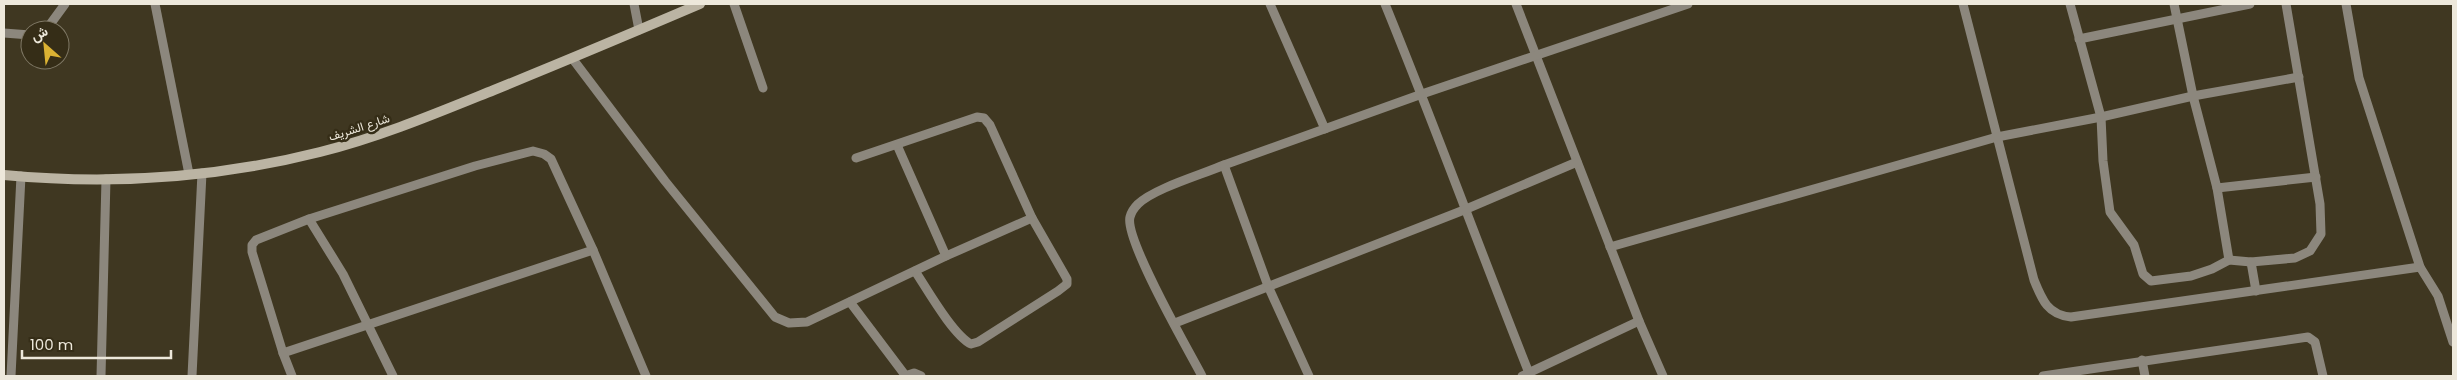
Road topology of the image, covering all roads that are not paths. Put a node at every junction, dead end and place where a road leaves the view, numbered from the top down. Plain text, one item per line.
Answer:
1 (65, 4) edge
2 (155, 4) edge
3 (634, 4) edge
4 (700, 4) edge
5 (734, 4) edge
6 (1270, 4) edge
7 (1385, 4) edge
8 (1516, 4) edge
9 (1688, 4) edge
10 (1963, 4) edge
11 (2070, 4) edge
12 (2174, 4) edge
13 (2250, 4) edge
14 (2286, 4) edge
15 (2346, 4) edge
16 (2178, 19) junction
17 (53, 20) edge
18 (639, 30) junction
19 (4, 33) edge
20 (20, 34) edge
21 (2079, 39) junction
22 (1536, 56) junction
23 (572, 58) junction
24 (2299, 77) junction
25 (762, 88) dead end
26 (1422, 94) junction
27 (2193, 96) junction
28 (2101, 117) junction
29 (1325, 129) junction
30 (1997, 137) junction
31 (896, 145) junction
32 (856, 158) dead end
33 (1577, 162) junction
34 (1224, 166) junction
35 (202, 173) junction
36 (189, 174) junction
37 (4, 175) edge
38 (21, 176) junction
39 (2316, 178) junction
40 (106, 180) junction
41 (2217, 188) junction
42 (1464, 210) junction
43 (1032, 218) junction
44 (309, 219) junction
45 (1610, 247) junction
46 (593, 250) junction
47 (946, 256) junction
48 (2229, 260) junction
49 (2251, 262) junction
50 (2420, 267) junction
51 (915, 271) junction
52 (1268, 286) junction
53 (2256, 291) junction
54 (850, 302) junction
55 (1639, 322) junction
56 (1175, 323) junction
57 (370, 326) junction
58 (2453, 342) edge
59 (283, 353) junction
60 (2142, 360) junction
61 (2059, 374) edge
62 (1525, 375) edge
63 (11, 376) edge
64 (101, 376) edge
65 (192, 376) edge
66 (292, 376) edge
67 (393, 376) edge
68 (646, 376) edge
69 (905, 376) edge
70 (921, 376) edge
71 (1202, 376) edge
72 (1309, 376) edge
73 (1663, 376) edge
74 (2042, 376) edge
75 (2145, 376) edge
76 (2323, 376) edge

1 - 17 street
2 - 36 street
3 - 18 street
4 - 18 main road, شارع الشريف
5 - 25 street
6 - 29 street
7 - 26 street
8 - 22 street
9 - 22 street
10 - 30 street
11 - 21 street
12 - 16 street
13 - 16 street
14 - 24 street
15 - 50 street
16 - 21 street
16 - 27 street
18 - 23 main road, شارع الشريف
19 - 20 street
21 - 28 street
22 - 26 street
22 - 33 street
23 - 35 main road, شارع الشريف
23 - 54 street
24 - 27 street
24 - 39 street
26 - 29 street
26 - 42 street
27 - 28 street
27 - 41 street
28 - 30 street
28 - 48 street
29 - 34 street
30 - 45 street
30 - 53 street
31 - 32 street
31 - 43 street
31 - 47 street
33 - 42 street
33 - 45 street
34 - 52 street
34 - 56 street
35 - 36 main road, شارع الشريف
35 - 65 street
36 - 40 main road, شارع الشريف
37 - 38 main road, شارع الشريف
38 - 40 main road, شارع الشريف
38 - 63 street
39 - 41 street
39 - 49 street
40 - 64 street
41 - 48 street
42 - 52 street
42 - 62 street
43 - 47 street
43 - 51 street
44 - 46 street
44 - 57 street
44 - 59 street
45 - 55 street
46 - 57 street
46 - 68 street
47 - 51 street
48 - 49 street
49 - 53 street
50 - 53 street
50 - 58 street
51 - 54 street
52 - 56 street
52 - 72 street
54 - 69 street
55 - 62 street
55 - 73 street
56 - 71 street
57 - 59 street
57 - 67 street
59 - 66 street
60 - 61 street
60 - 75 street
60 - 76 street
61 - 74 street
69 - 70 street

